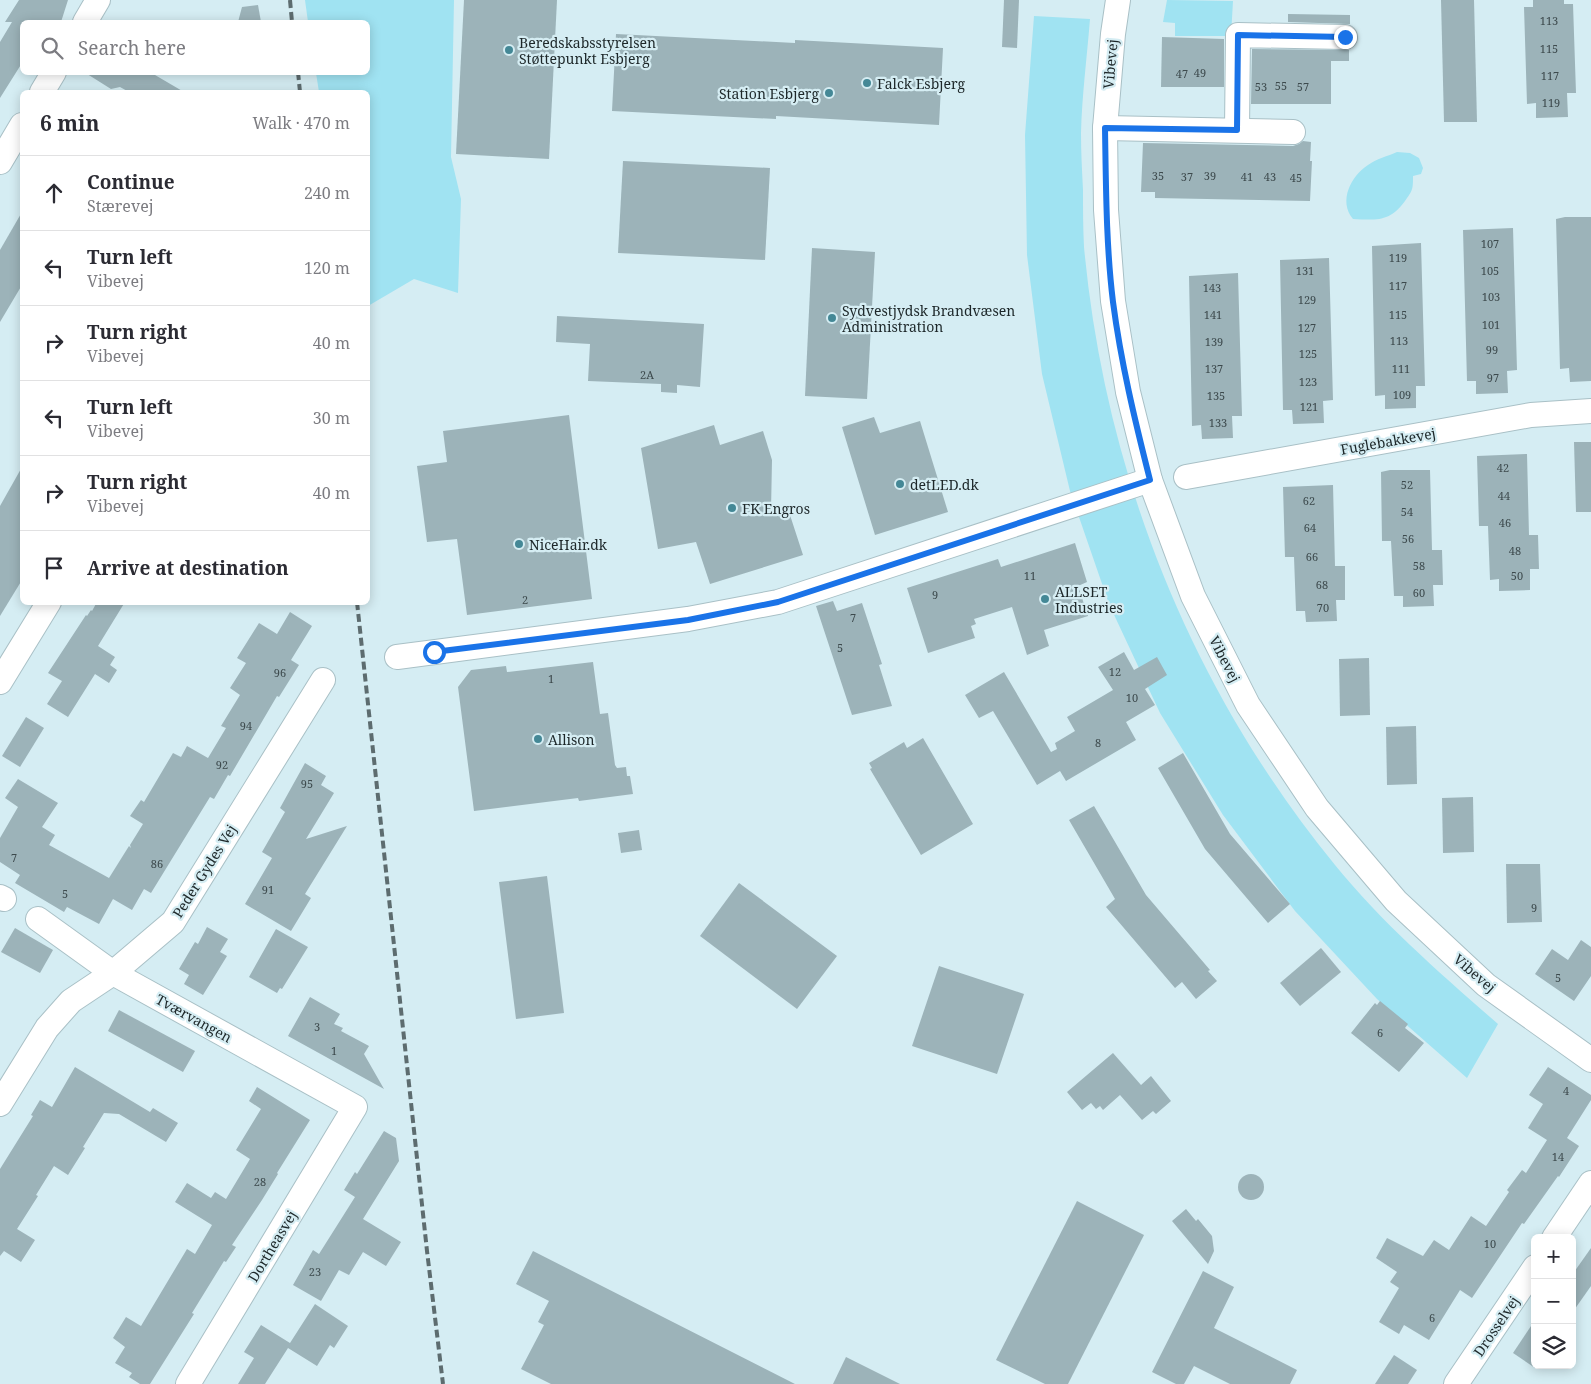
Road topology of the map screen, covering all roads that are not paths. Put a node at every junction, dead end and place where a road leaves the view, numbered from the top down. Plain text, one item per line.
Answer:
1 (98, 0) edge
2 (1118, 0) edge
3 (86, 20) edge
4 (1345, 37) dead end
5 (52, 75) edge
6 (43, 90) edge
7 (20, 128) edge
8 (1105, 128) junction
9 (1237, 130) junction
10 (1293, 132) dead end
11 (0, 162) edge
12 (1591, 411) edge
13 (1186, 477) dead end
14 (1150, 480) junction
15 (47, 605) edge
16 (397, 657) dead end
17 (323, 680) dead end
18 (0, 682) edge
19 (38, 919) dead end
20 (113, 973) junction
21 (1591, 1060) edge
22 (0, 1104) edge
23 (355, 1108) joint
24 (1591, 1183) edge
25 (1557, 1234) edge
26 (1531, 1273) edge
27 (188, 1384) edge
28 (1456, 1384) edge

1 - 3 street
2 - 8 street, Vibevej
4 - 9 street
5 - 6 street
7 - 11 street
8 - 9 street
8 - 14 street, Vibevej
9 - 10 street
12 - 13 street, Fuglebakkevej
14 - 16 street
14 - 21 street, Vibevej
15 - 18 street
17 - 20 street, Peder Gydes Vej
19 - 20 street, Tværvangen
20 - 22 street, Peder Gydes Vej
20 - 23 street, Tværvangen
23 - 27 street, Dortheasvej
24 - 25 street
26 - 28 street, Drosselvej

